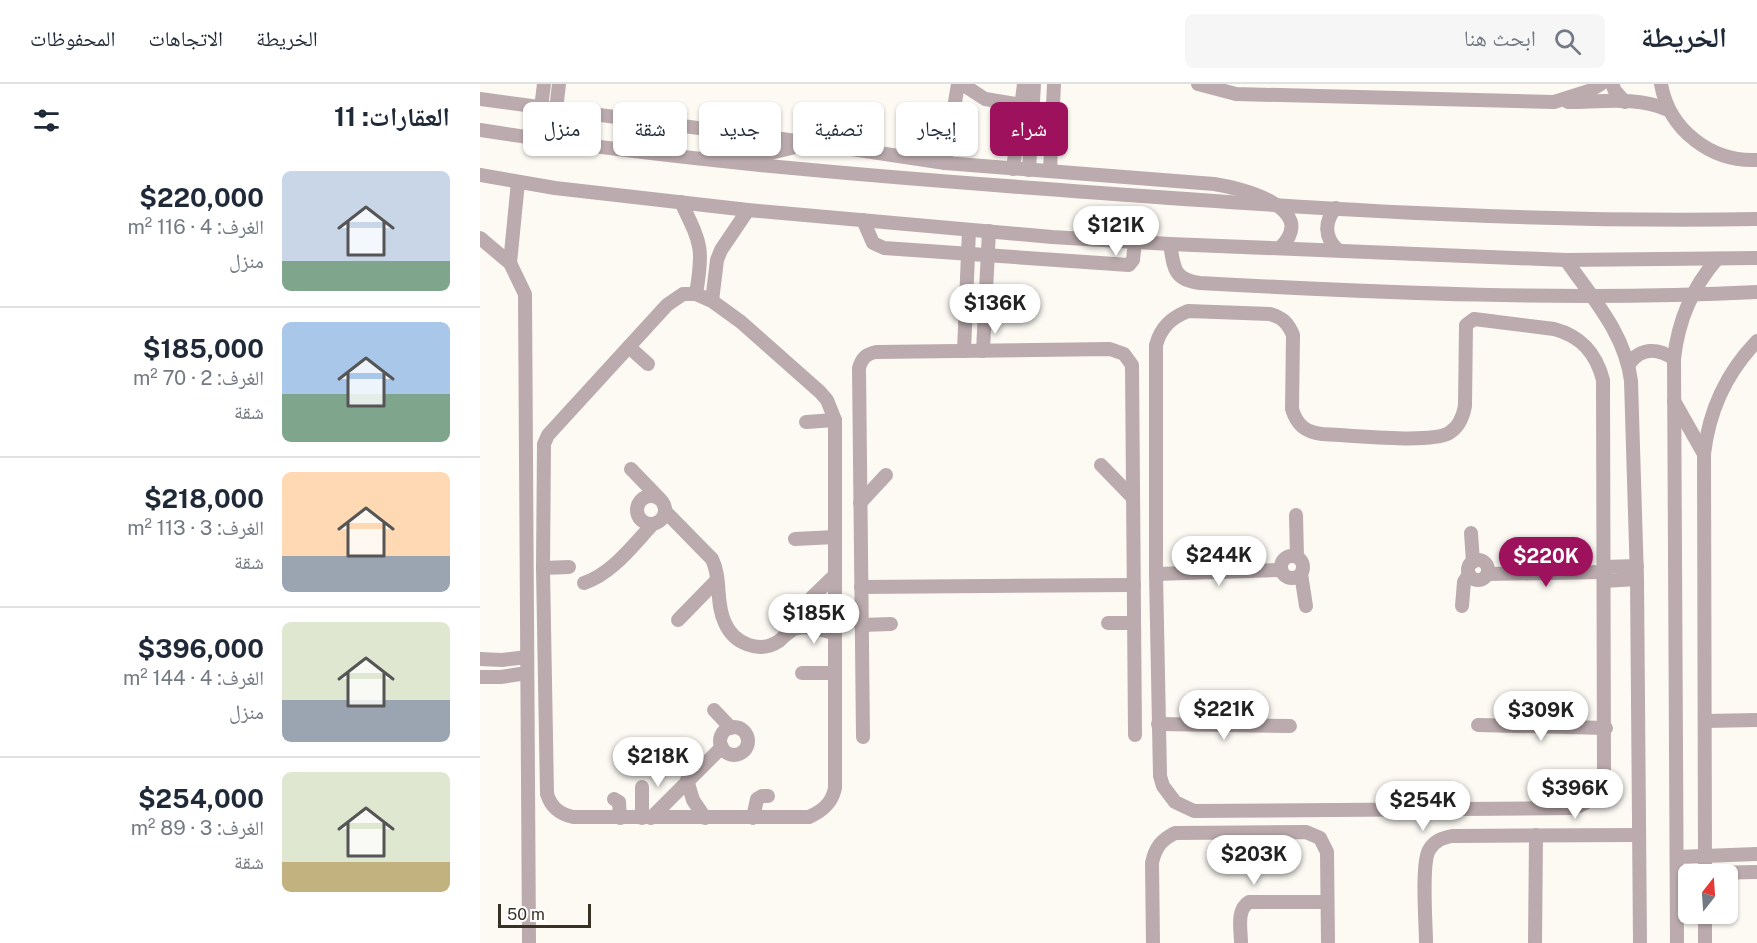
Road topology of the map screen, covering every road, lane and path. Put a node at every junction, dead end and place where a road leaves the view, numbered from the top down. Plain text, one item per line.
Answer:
1 (544, 84) edge
2 (559, 84) edge
3 (960, 84) edge
4 (1024, 84) edge
5 (1034, 84) edge
6 (1054, 84) edge
7 (1198, 84) edge
8 (1601, 84) edge
9 (1612, 84) edge
10 (1661, 84) edge
11 (1266, 90) edge
12 (480, 99) edge
13 (542, 102) edge
14 (557, 102) edge
15 (994, 102) edge
16 (1022, 102) edge
17 (1033, 102) edge
18 (1053, 102) edge
19 (1554, 102) junction
20 (1625, 102) junction
21 (523, 105) edge
22 (1668, 110) junction
23 (601, 116) edge
24 (480, 130) edge
25 (793, 141) edge
26 (793, 148) edge
27 (884, 154) edge
28 (1015, 156) edge
29 (1029, 156) edge
30 (1050, 156) edge
31 (1757, 160) edge
32 (732, 163) junction
33 (945, 163) junction
34 (1013, 169) junction
35 (1029, 170) junction
36 (1050, 171) junction
37 (480, 175) edge
38 (518, 182) junction
39 (681, 202) junction
40 (1279, 206) junction
41 (1336, 208) junction
42 (748, 210) junction
43 (1757, 219) edge
44 (863, 220) junction
45 (969, 230) junction
46 (989, 231) junction
47 (480, 238) edge
48 (1135, 242) junction
49 (1170, 244) junction
50 (1280, 248) junction
51 (1338, 250) junction
52 (968, 254) junction
53 (987, 255) junction
54 (1757, 258) edge
55 (1717, 259) junction
56 (1566, 260) junction
57 (510, 263) junction
58 (1757, 292) edge
59 (696, 294) junction
60 (1691, 295) junction
61 (1591, 297) junction
62 (712, 301) junction
63 (1757, 341) edge
64 (629, 347) junction
65 (964, 351) junction
66 (983, 351) junction
67 (1674, 359) junction
68 (648, 364) dead end
69 (1629, 364) junction
70 (1673, 399) junction
71 (835, 420) junction
72 (806, 422) dead end
73 (1704, 454) junction
74 (1101, 465) dead end
75 (631, 469) dead end
76 (886, 476) dead end
77 (1133, 498) junction
78 (860, 503) junction
79 (662, 505) junction
80 (1296, 515) dead end
81 (653, 524) junction
82 (1471, 533) dead end
83 (835, 537) junction
84 (795, 539) dead end
85 (1297, 557) junction
86 (569, 567) dead end
87 (543, 568) junction
88 (1471, 568) junction
89 (1281, 570) junction
90 (1604, 573) junction
91 (1637, 573) junction
92 (1156, 574) junction
93 (1301, 574) junction
94 (835, 575) junction
95 (717, 580) junction
96 (584, 583) dead end
97 (1134, 585) junction
98 (861, 587) junction
99 (1306, 606) dead end
100 (1462, 606) dead end
101 (678, 620) dead end
102 (1108, 623) dead end
103 (1134, 623) junction
104 (891, 624) dead end
105 (861, 625) junction
106 (789, 632) junction
107 (835, 633) junction
108 (527, 657) junction
109 (480, 658) edge
110 (802, 673) dead end
111 (835, 673) junction
112 (527, 674) junction
113 (480, 677) edge
114 (714, 711) dead end
115 (1757, 720) edge
116 (1705, 721) junction
117 (1158, 724) junction
118 (1478, 725) dead end
119 (1290, 726) dead end
120 (731, 728) junction
121 (1606, 728) junction
122 (1135, 735) dead end
123 (863, 737) dead end
124 (722, 747) junction
125 (687, 780) junction
126 (642, 787) dead end
127 (768, 795) dead end
128 (614, 799) dead end
129 (620, 818) junction
130 (646, 818) junction
131 (705, 818) junction
132 (753, 818) junction
133 (1639, 835) junction
134 (1536, 836) junction
135 (1757, 854) edge
136 (1677, 856) junction
137 (1705, 856) junction
138 (1705, 864) edge
139 (1757, 872) edge
140 (1738, 873) edge
141 (1327, 902) junction
142 (1705, 924) edge
143 (530, 943) edge
144 (1153, 943) edge
145 (1241, 943) edge
146 (1328, 943) edge
147 (1426, 943) edge
148 (1535, 943) edge
149 (1640, 943) edge
150 (1677, 943) edge
151 (1705, 943) edge

1 - 13 street
2 - 14 street
3 - 15 street
3 - 33 street
4 - 16 street
5 - 17 street
6 - 18 street
7 - 11 street
8 - 19 street
9 - 20 street
10 - 22 street
11 - 19 street
12 - 21 street
19 - 20 street
20 - 22 street
22 - 31 street
23 - 25 street
24 - 32 street
26 - 32 street
27 - 33 street
28 - 34 street
29 - 35 street
30 - 36 street
32 - 40 street
33 - 34 street
34 - 35 street
35 - 36 street
36 - 40 street
37 - 38 street
38 - 39 street
38 - 57 street
39 - 42 street
39 - 59 street
40 - 41 street
40 - 50 street
41 - 43 street
41 - 51 street
42 - 44 street
42 - 62 street
44 - 45 street
44 - 52 street
45 - 46 street
45 - 52 street
46 - 48 street
46 - 53 street
47 - 57 street
48 - 49 street
48 - 53 street
49 - 50 street
49 - 61 street
50 - 51 street
51 - 56 street
52 - 53 street
52 - 65 street
53 - 66 street
54 - 55 street
55 - 56 street
55 - 60 street
56 - 61 street
57 - 108 street
58 - 60 street
59 - 62 street
59 - 64 street
60 - 61 street
60 - 67 street
61 - 69 street
62 - 71 street
63 - 73 street
64 - 68 street
64 - 87 street
65 - 66 street
65 - 78 street
66 - 77 street
67 - 69 street
67 - 70 street
69 - 91 street
70 - 73 street
70 - 136 street
71 - 72 street
71 - 83 street
73 - 116 street
74 - 77 street
75 - 79 street
76 - 78 street
77 - 97 street
78 - 98 street
79 - 81 street
79 - 81 street
79 - 95 street
80 - 85 street
81 - 96 street
82 - 88 street
83 - 84 street
83 - 94 street
85 - 89 street
85 - 93 street
86 - 87 street
87 - 129 street
88 - 90 street
88 - 100 street
89 - 92 street
89 - 93 street
90 - 91 street
90 - 92 street
90 - 121 street
91 - 133 street
92 - 117 street
93 - 99 street
94 - 106 street
94 - 107 street
95 - 101 street
95 - 106 street
97 - 98 street
97 - 103 street
98 - 105 street
102 - 103 street
103 - 122 street
104 - 105 street
105 - 123 street
106 - 107 street
107 - 111 street
108 - 109 street
108 - 112 street
110 - 111 street
111 - 132 street
112 - 113 street
112 - 143 street
114 - 120 street
115 - 116 street
116 - 137 street
117 - 119 street
117 - 121 street
118 - 121 street
120 - 124 street
120 - 124 street
124 - 125 street
125 - 130 street
125 - 131 street
126 - 130 street
127 - 132 street
128 - 129 street
129 - 130 street
130 - 131 street
131 - 132 street
133 - 134 street
133 - 149 street
134 - 147 street
134 - 148 street
135 - 137 street
136 - 137 street
136 - 150 street
137 - 138 street
139 - 140 street
141 - 144 street
141 - 145 street
141 - 146 street
142 - 151 street

